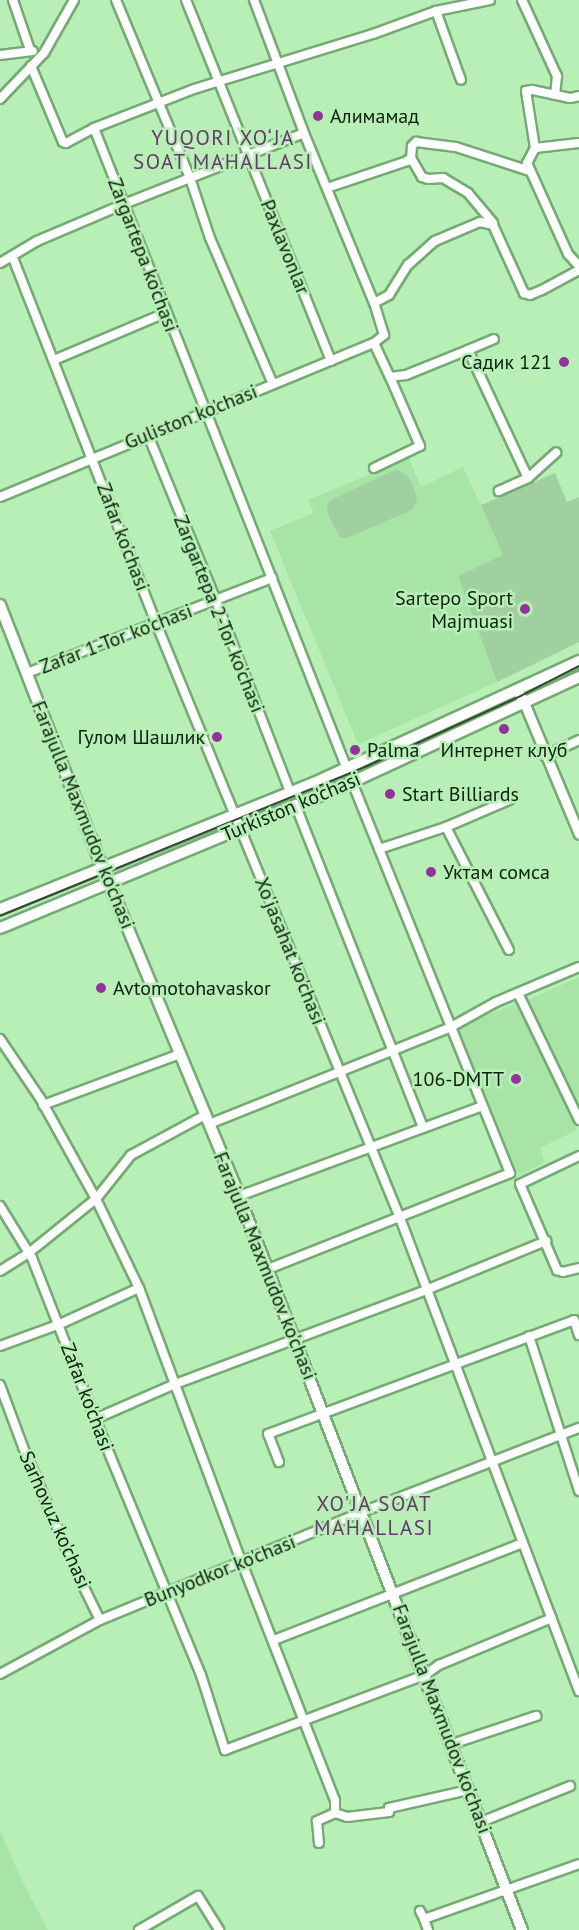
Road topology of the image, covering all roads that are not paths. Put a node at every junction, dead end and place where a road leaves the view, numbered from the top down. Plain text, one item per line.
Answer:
1 (13, 0) edge
2 (74, 0) edge
3 (116, 0) edge
4 (186, 0) edge
5 (254, 0) edge
6 (490, 0) edge
7 (522, 0) edge
8 (463, 2) edge
9 (436, 11) junction
10 (30, 50) junction
11 (44, 53) junction
12 (0, 55) edge
13 (279, 64) junction
14 (31, 66) junction
15 (461, 80) dead end
16 (218, 82) junction
17 (555, 95) junction
18 (579, 96) edge
19 (0, 99) edge
20 (159, 102) junction
21 (94, 128) junction
22 (304, 133) junction
23 (579, 143) edge
24 (535, 148) junction
25 (248, 156) junction
26 (411, 158) junction
27 (530, 171) junction
28 (190, 178) junction
29 (327, 188) junction
30 (124, 204) junction
31 (494, 225) junction
32 (13, 258) junction
33 (0, 264) edge
34 (579, 268) edge
35 (374, 303) junction
36 (165, 313) junction
37 (494, 339) dead end
38 (374, 343) junction
39 (468, 350) junction
40 (54, 360) junction
41 (331, 361) junction
42 (390, 377) junction
43 (273, 384) junction
44 (205, 411) junction
45 (148, 435) junction
46 (556, 453) dead end
47 (92, 458) junction
48 (374, 468) dead end
49 (528, 478) junction
50 (499, 491) dead end
51 (0, 497) edge
52 (272, 578) junction
53 (216, 601) junction
54 (0, 605) edge
55 (156, 623) junction
56 (579, 661) edge
57 (27, 673) junction
58 (579, 677) edge
59 (517, 691) junction
60 (525, 704) junction
61 (579, 740) edge
62 (545, 756) junction
63 (347, 769) junction
64 (352, 782) junction
65 (290, 792) junction
66 (510, 800) dead end
67 (295, 804) junction
68 (236, 814) junction
69 (446, 827) junction
70 (241, 828) junction
71 (578, 828) edge
72 (380, 849) junction
73 (103, 868) junction
74 (109, 883) junction
75 (0, 909) edge
76 (0, 928) edge
77 (509, 950) dead end
78 (579, 967) edge
79 (518, 993) junction
80 (451, 1027) junction
81 (0, 1039) edge
82 (393, 1050) junction
83 (180, 1054) junction
84 (340, 1073) junction
85 (43, 1104) junction
86 (482, 1106) junction
87 (207, 1120) junction
88 (579, 1120) edge
89 (423, 1128) junction
90 (371, 1148) junction
91 (579, 1156) edge
92 (239, 1197) junction
93 (96, 1199) junction
94 (0, 1206) edge
95 (400, 1218) junction
96 (546, 1241) junction
97 (30, 1252) junction
98 (579, 1268) edge
99 (268, 1269) junction
100 (0, 1271) edge
101 (139, 1288) junction
102 (426, 1290) junction
103 (60, 1324) junction
104 (579, 1335) edge
105 (529, 1336) junction
106 (295, 1339) junction
107 (0, 1346) edge
108 (455, 1363) junction
109 (174, 1384) junction
110 (0, 1385) edge
111 (323, 1412) junction
112 (95, 1419) junction
113 (579, 1428) edge
114 (561, 1435) junction
115 (492, 1461) junction
116 (279, 1462) dead end
117 (579, 1491) edge
118 (362, 1512) junction
119 (523, 1543) junction
120 (242, 1563) junction
121 (166, 1594) junction
122 (394, 1594) junction
123 (552, 1618) junction
124 (100, 1620) junction
125 (274, 1640) junction
126 (0, 1674) edge
127 (425, 1675) junction
128 (579, 1691) edge
129 (536, 1716) dead end
130 (304, 1721) junction
131 (452, 1744) junction
132 (570, 1786) dead end
133 (469, 1790) junction
134 (335, 1813) junction
135 (481, 1822) junction
136 (318, 1843) dead end
137 (579, 1864) edge
138 (507, 1891) junction
139 (420, 1911) dead end
140 (424, 1919) junction
141 (139, 1930) edge
142 (219, 1930) edge
143 (428, 1930) edge
144 (522, 1930) edge

1 - 10 street
2 - 11 street
3 - 20 street
4 - 16 street, Paxlavonlar
5 - 13 street
6 - 8 street
7 - 17 street
8 - 9 street
9 - 13 street
9 - 15 street
10 - 11 street
10 - 12 street
11 - 14 street
13 - 16 street
13 - 22 street
14 - 19 street
14 - 21 street
16 - 20 street
16 - 25 street, Paxlavonlar
17 - 18 street
17 - 24 street
20 - 21 street
20 - 28 street
21 - 30 street, Zargartepa ko'chasi
22 - 25 street
22 - 29 street
23 - 24 street
24 - 27 street
25 - 28 street
25 - 41 street, Paxlavonlar
26 - 27 street
26 - 29 street
26 - 31 street
27 - 34 street
28 - 30 street
28 - 43 street
29 - 35 street
30 - 32 street
30 - 36 street, Zargartepa ko'chasi
31 - 34 street
31 - 35 street
32 - 33 street
32 - 40 street, Zafar ko'chasi
35 - 38 street, Guliston ko'chasi
36 - 40 street
36 - 44 street, Zargartepa ko'chasi
37 - 39 street
38 - 41 street, Guliston ko'chasi
38 - 42 street
39 - 42 street
39 - 49 street
40 - 47 street, Zafar ko'chasi
41 - 43 street, Guliston ko'chasi
42 - 48 street
43 - 44 street, Guliston ko'chasi
44 - 45 street, Guliston ko'chasi
44 - 52 street, Zargartepa ko'chasi
45 - 47 street, Guliston ko'chasi
45 - 53 street, Zargartepa 2-Tor ko'chasi
46 - 49 street
47 - 51 street, Guliston ko'chasi
47 - 55 street, Zafar ko'chasi
49 - 50 street
52 - 53 street, Zafar 1-Tor ko'chasi
52 - 63 street, Zargartepa ko'chasi
53 - 55 street, Zafar 1-Tor ko'chasi
53 - 65 street, Zargartepa 2-Tor ko'chasi
54 - 57 main road, Farajulla Maxmudov ko'chasi
55 - 57 street, Zafar 1-Tor ko'chasi
55 - 68 street, Zafar ko'chasi
56 - 59 main road, Turkiston ko'chasi
57 - 73 main road, Farajulla Maxmudov ko'chasi
58 - 60 main road, Turkiston ko'chasi
59 - 60 street
59 - 63 main road, Turkiston ko'chasi
60 - 62 street
60 - 64 main road, Turkiston ko'chasi
61 - 62 street
62 - 71 street
63 - 65 main road, Turkiston ko'chasi
64 - 67 main road, Turkiston ko'chasi
64 - 72 street
65 - 68 main road, Turkiston ko'chasi
66 - 69 street
67 - 70 main road, Turkiston ko'chasi
67 - 82 street
68 - 70 street, Xo'jasahat ko'chasi
68 - 73 main road, Turkiston ko'chasi
69 - 72 street
69 - 77 street
70 - 74 main road, Turkiston ko'chasi
70 - 84 street, Xo'jasahat ko'chasi
72 - 80 street
73 - 74 main road, Farajulla Maxmudov ko'chasi
73 - 75 main road, Turkiston ko'chasi
74 - 76 main road, Turkiston ko'chasi
74 - 83 main road, Farajulla Maxmudov ko'chasi
78 - 79 street
79 - 80 street
79 - 88 street
80 - 82 street
80 - 86 street
81 - 85 street
82 - 84 street
82 - 89 street
83 - 85 street
83 - 87 main road, Farajulla Maxmudov ko'chasi
84 - 87 street
84 - 90 street, Xo'jasahat ko'chasi
85 - 93 street
86 - 89 street
86 - 95 street
87 - 92 main road, Farajulla Maxmudov ko'chasi
87 - 93 street
89 - 90 street
90 - 92 street
90 - 95 street, Xo'jasahat ko'chasi
91 - 96 street
92 - 99 main road, Farajulla Maxmudov ko'chasi
93 - 97 street
93 - 101 street
94 - 97 street, Zafar ko'chasi
95 - 99 street
95 - 102 street, Xo'jasahat ko'chasi
96 - 98 street
96 - 102 street
97 - 100 street
97 - 103 street, Zafar ko'chasi
99 - 106 main road, Farajulla Maxmudov ko'chasi
101 - 103 street
101 - 109 street
102 - 106 street
102 - 108 street, Xo'jasahat ko'chasi
103 - 107 street
103 - 112 street, Zafar ko'chasi
104 - 105 street
105 - 108 street
105 - 114 street
106 - 109 street
106 - 111 main road, Farajulla Maxmudov ko'chasi
108 - 111 street
108 - 115 street, Xo'jasahat ko'chasi
109 - 112 street
109 - 120 street
110 - 124 street, Sarhovuz ko'chasi
111 - 116 street
111 - 118 main road, Farajulla Maxmudov ko'chasi
112 - 121 street, Zafar ko'chasi
113 - 114 street, Bunyodkor ko'chasi
114 - 115 street, Bunyodkor ko'chasi
114 - 117 street
115 - 118 street, Bunyodkor ko'chasi
115 - 119 street, Xo'jasahat ko'chasi
118 - 120 street, Bunyodkor ko'chasi
118 - 122 main road, Farajulla Maxmudov ko'chasi
119 - 122 street
119 - 123 street, Xo'jasahat ko'chasi
120 - 121 street, Bunyodkor ko'chasi
120 - 125 street
121 - 124 street, Bunyodkor ko'chasi
121 - 130 street, Zafar ko'chasi
122 - 125 street
122 - 127 main road, Farajulla Maxmudov ko'chasi
123 - 127 street
123 - 128 street, Xo'jasahat ko'chasi
124 - 126 street, Bunyodkor ko'chasi
125 - 130 street
127 - 130 street
127 - 131 main road, Farajulla Maxmudov ko'chasi
129 - 131 street
130 - 134 street
131 - 133 main road, Farajulla Maxmudov ko'chasi
132 - 135 street
133 - 134 street
133 - 135 main road, Farajulla Maxmudov ko'chasi
134 - 136 street
135 - 138 main road, Farajulla Maxmudov ko'chasi
137 - 138 street
138 - 140 street
138 - 144 main road, Farajulla Maxmudov ko'chasi
139 - 140 street
140 - 143 street
141 - 142 street

